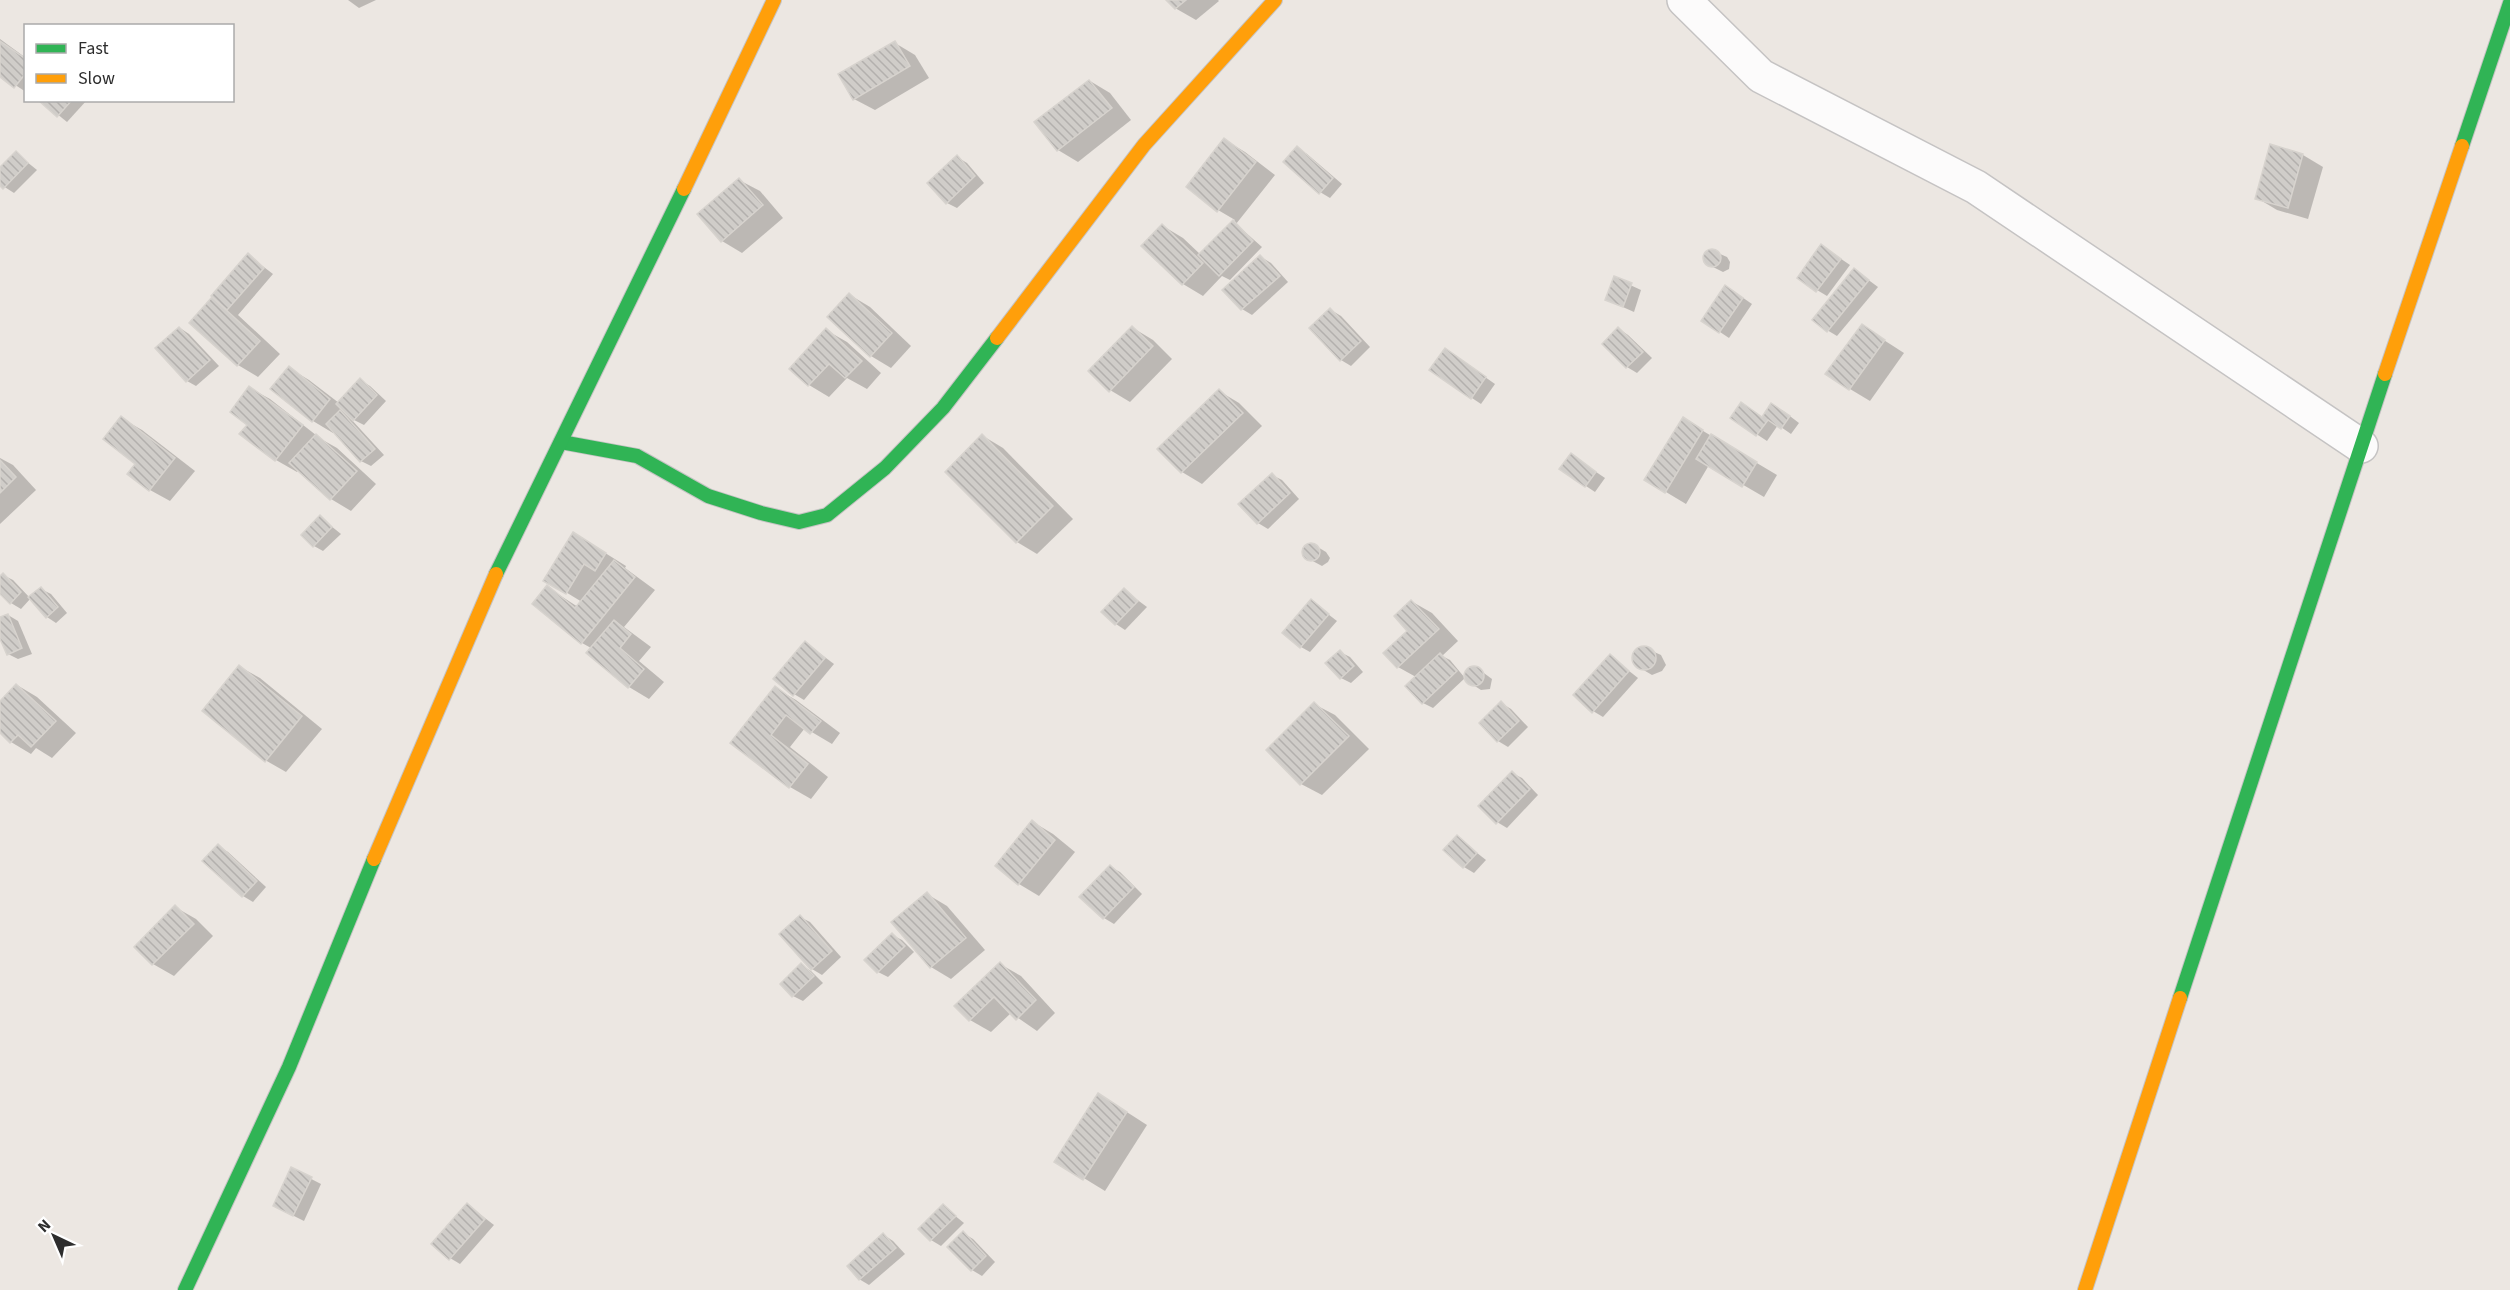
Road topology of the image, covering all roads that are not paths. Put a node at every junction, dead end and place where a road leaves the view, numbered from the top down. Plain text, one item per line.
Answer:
1 (774, 0) edge
2 (1275, 0) edge
3 (1684, 0) edge
4 (2510, 3) edge
5 (561, 442) junction
6 (2361, 446) junction
7 (185, 1290) edge
8 (2085, 1290) edge

1 - 5 street
2 - 5 street
3 - 6 street
4 - 6 street
5 - 7 street
6 - 8 street

